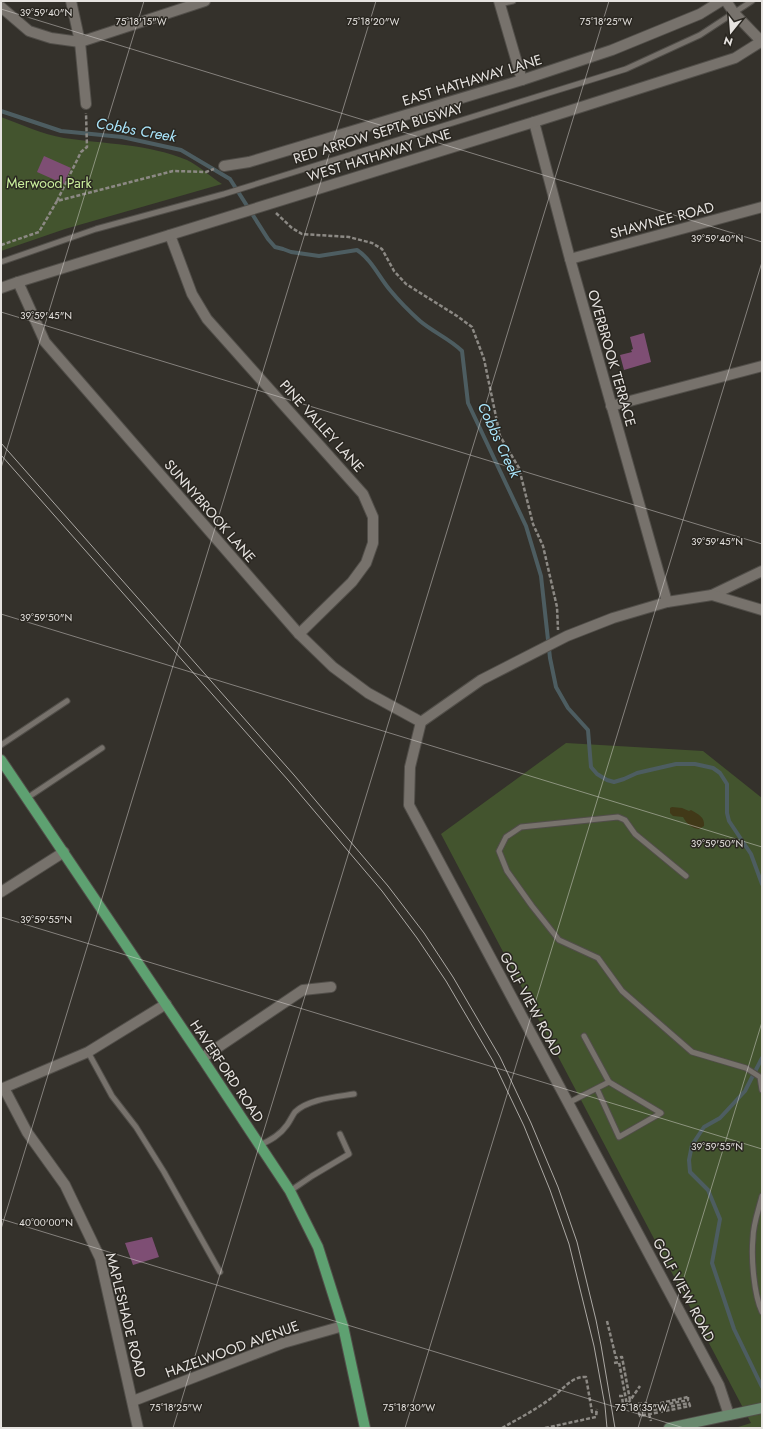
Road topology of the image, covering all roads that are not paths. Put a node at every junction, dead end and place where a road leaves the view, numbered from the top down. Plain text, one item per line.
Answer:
1 (71, 1) edge
2 (205, 1) edge
3 (513, 1) edge
4 (721, 1) edge
5 (726, 1) edge
6 (752, 1) edge
7 (500, 2) edge
8 (1, 7) edge
9 (734, 13) junction
10 (80, 42) junction
11 (762, 42) edge
12 (522, 80) junction
13 (86, 104) dead end
14 (534, 122) junction
15 (224, 166) dead end
16 (762, 207) edge
17 (170, 235) junction
18 (570, 259) junction
19 (1, 262) edge
20 (18, 282) junction
21 (1, 288) edge
22 (762, 366) edge
23 (611, 406) junction
24 (762, 571) edge
25 (712, 595) junction
26 (667, 602) junction
27 (762, 610) edge
28 (299, 634) junction
29 (68, 701) dead end
30 (421, 722) junction
31 (1, 745) edge
32 (102, 748) dead end
33 (1, 760) edge
34 (27, 798) junction
35 (64, 852) junction
36 (686, 876) dead end
37 (1, 892) edge
38 (331, 987) dead end
39 (166, 1004) junction
40 (584, 1036) dead end
41 (88, 1052) junction
42 (202, 1058) junction
43 (609, 1082) junction
44 (2, 1089) edge
45 (597, 1089) junction
46 (762, 1090) edge
47 (354, 1094) dead end
48 (568, 1103) junction
49 (340, 1134) dead end
50 (260, 1145) junction
51 (290, 1191) junction
52 (762, 1196) edge
53 (220, 1272) dead end
54 (762, 1312) edge
55 (343, 1326) junction
56 (133, 1401) junction
57 (762, 1408) edge
58 (729, 1415) junction
59 (138, 1428) edge
60 (365, 1428) edge
61 (669, 1428) edge

1 - 10 street
2 - 10 street
3 - 7 lane
4 - 12 street, EAST HATHAWAY LANE
5 - 9 street
6 - 9 lane, RED ARROW SEPTA BUSWAY
7 - 12 street
8 - 10 street
9 - 11 street
9 - 19 lane, RED ARROW SEPTA BUSWAY
10 - 13 street
11 - 14 street, WEST HATHAWAY LANE
12 - 15 street, EAST HATHAWAY LANE
14 - 17 street, WEST HATHAWAY LANE
14 - 18 street, OVERBROOK TERRACE
16 - 18 street, SHAWNEE ROAD
17 - 20 street, WEST HATHAWAY LANE
17 - 28 street, PINE VALLEY LANE
18 - 23 street, OVERBROOK TERRACE
20 - 21 street, WEST HATHAWAY LANE
20 - 28 street, SUNNYBROOK LANE
22 - 23 street
23 - 26 street, OVERBROOK TERRACE
24 - 25 street
25 - 26 street
25 - 27 street
26 - 30 street
28 - 30 street, SUNNYBROOK LANE
29 - 31 lane
30 - 48 street, GOLF VIEW ROAD
32 - 34 lane
33 - 34 main road, HAVERFORD ROAD
34 - 35 main road, HAVERFORD ROAD
35 - 37 street
35 - 39 main road, HAVERFORD ROAD
36 - 46 lane
38 - 42 street
39 - 41 street
39 - 42 main road, HAVERFORD ROAD
40 - 43 lane
41 - 44 street
41 - 53 lane
42 - 50 main road, HAVERFORD ROAD
43 - 45 lane
43 - 45 lane
44 - 56 street, MAPLESHADE ROAD
45 - 48 lane
47 - 50 lane
48 - 58 street, GOLF VIEW ROAD
49 - 51 lane
50 - 51 main road, HAVERFORD ROAD
51 - 55 main road, HAVERFORD ROAD
52 - 54 lane
55 - 56 street, HAZELWOOD AVENUE
55 - 60 main road, HAVERFORD ROAD
56 - 59 street, MAPLESHADE ROAD
57 - 58 street
58 - 61 street

